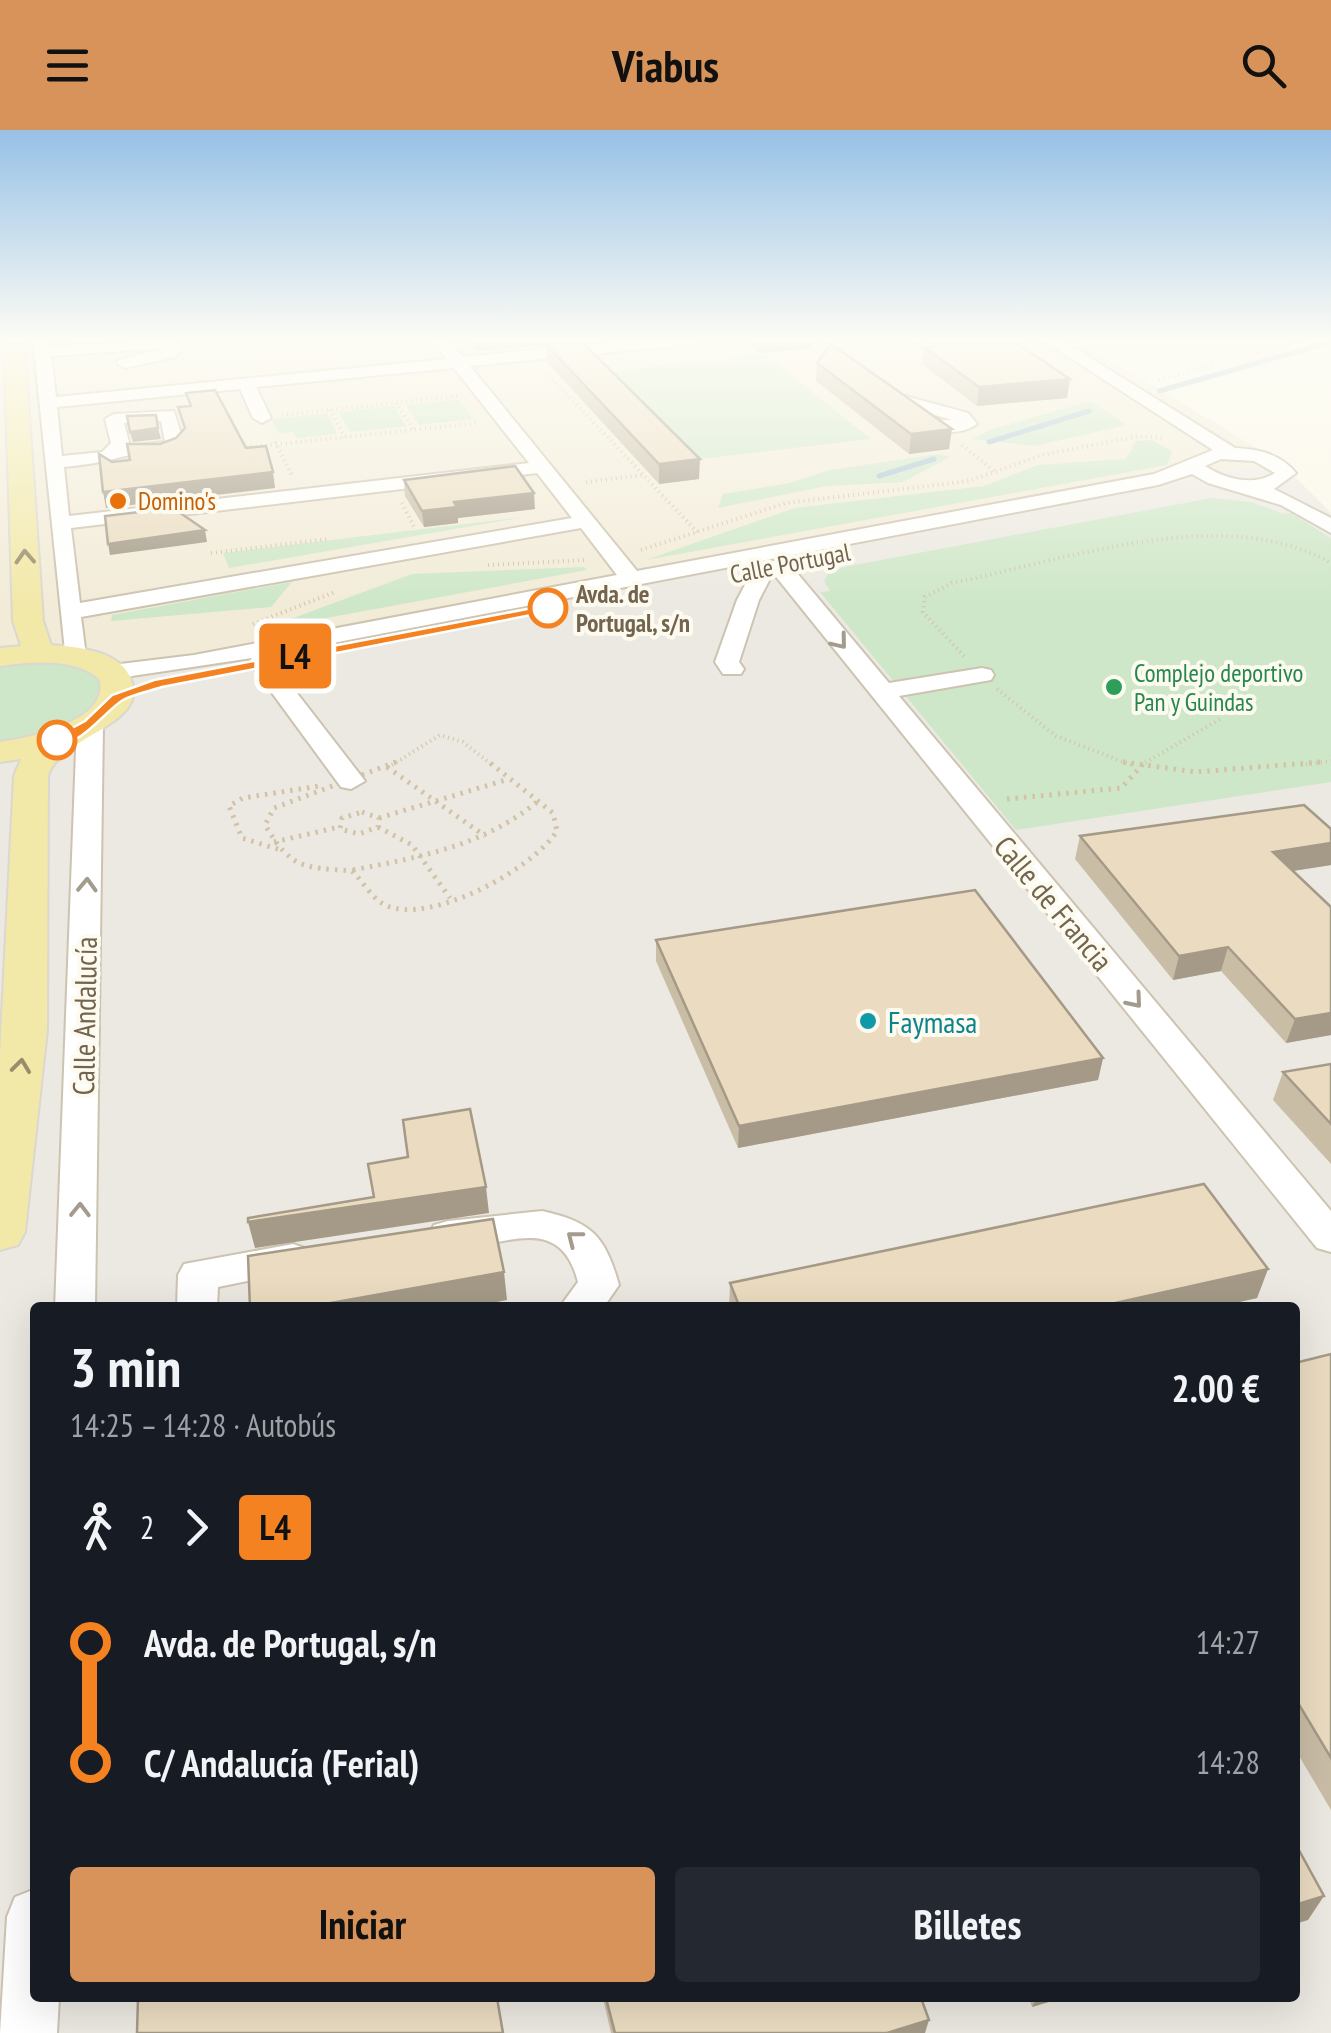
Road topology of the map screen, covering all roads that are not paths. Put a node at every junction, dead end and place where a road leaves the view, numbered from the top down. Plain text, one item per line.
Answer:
1 (18, 428) edge
2 (58, 428) edge
3 (112, 428) edge
4 (171, 428) edge
5 (510, 428) edge
6 (1159, 428) edge
7 (1191, 428) edge
8 (120, 443) junction
9 (1233, 454) junction
10 (54, 462) junction
11 (1197, 463) junction
12 (540, 467) junction
13 (1278, 481) junction
14 (1238, 484) junction
15 (1288, 501) junction
16 (582, 522) junction
17 (61, 523) junction
18 (1331, 527) edge
19 (772, 567) junction
20 (630, 578) junction
21 (70, 612) junction
22 (38, 653) junction
23 (74, 656) junction
24 (0, 657) edge
25 (261, 662) junction
26 (732, 669) dead end
27 (982, 676) road end
28 (114, 685) junction
29 (880, 692) junction
30 (74, 732) junction
31 (0, 752) edge
32 (345, 783) road end
33 (0, 1232) edge
34 (1331, 1238) edge
35 (413, 1241) edge
36 (334, 1253) edge
37 (197, 1291) edge
38 (75, 1302) edge
39 (584, 1302) edge
40 (30, 2000) edge
41 (28, 2033) edge

22 -> 1 main road
2 - 10 street
3 - 8 street
4 - 8 street
5 - 12 street
6 - 11 street
7 - 9 street
8 - 10 street
9 - 11 street, Calle Portugal
9 - 13 street
10 - 17 street
11 - 14 street
11 - 20 street, Calle Portugal
12 - 16 street
12 - 17 street
13 - 14 street, Calle Portugal
13 - 15 street
14 - 15 street
14 - 19 street, Calle Portugal
15 - 18 street
16 - 20 street
16 - 21 street
17 - 21 street
19 - 25 street, Calle Portugal
19 - 26 street
19 -> 29 street, Calle de Francia
20 - 28 street, Calle Portugal
21 - 23 street
22 - 23 main road
22 - 24 main road
23 - 28 main road
25 - 28 street, Calle Portugal
25 - 32 street
27 - 29 street
28 - 30 main road
29 -> 34 street, Calle de Francia
30 - 31 main road
33 -> 30 main road, Calle Andalucía
38 -> 30 street, Calle Andalucía
39 -> 35 street
36 - 37 street
40 - 41 street

